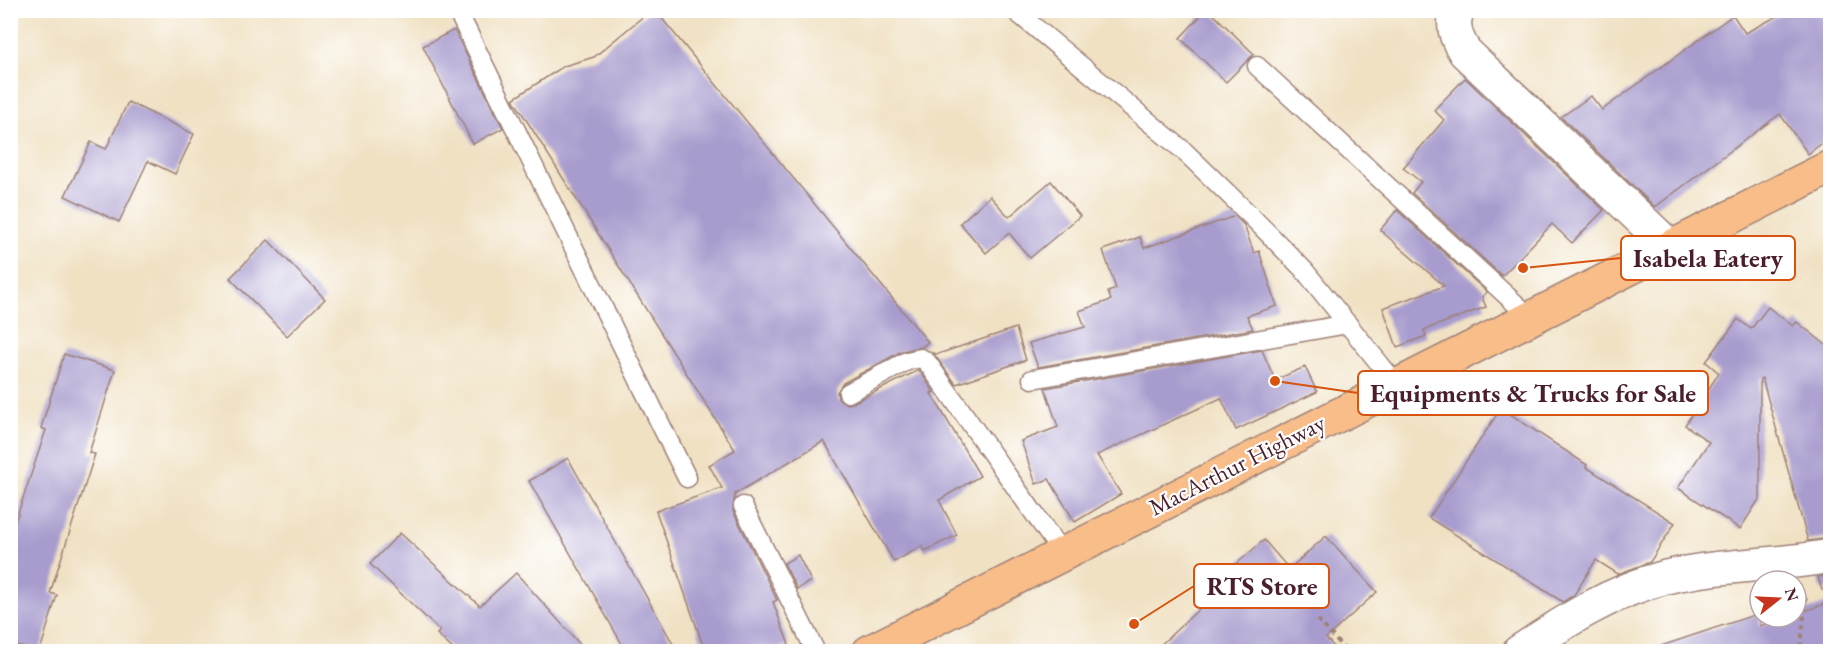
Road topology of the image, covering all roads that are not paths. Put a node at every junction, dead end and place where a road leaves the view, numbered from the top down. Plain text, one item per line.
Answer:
1 (457, 10) edge
2 (1014, 10) edge
3 (1458, 10) edge
4 (1257, 66) dead end
5 (1830, 166) edge
6 (1670, 247) junction
7 (1530, 317) junction
8 (1348, 324) junction
9 (1032, 379) dead end
10 (1396, 384) junction
11 (848, 393) dead end
12 (687, 478) dead end
13 (743, 506) dead end
14 (1062, 553) junction
15 (1820, 558) edge
16 (816, 651) edge
17 (870, 651) edge
18 (1519, 651) edge

1 - 12 lane
2 - 8 lane
3 - 6 street
4 - 7 lane
5 - 6 highway, MacArthur Highway
6 - 7 highway, MacArthur Highway
7 - 10 highway, MacArthur Highway
8 - 9 lane
8 - 10 lane
10 - 14 highway, MacArthur Highway
11 - 14 lane
13 - 16 lane
14 - 17 highway, MacArthur Highway
15 - 18 street

